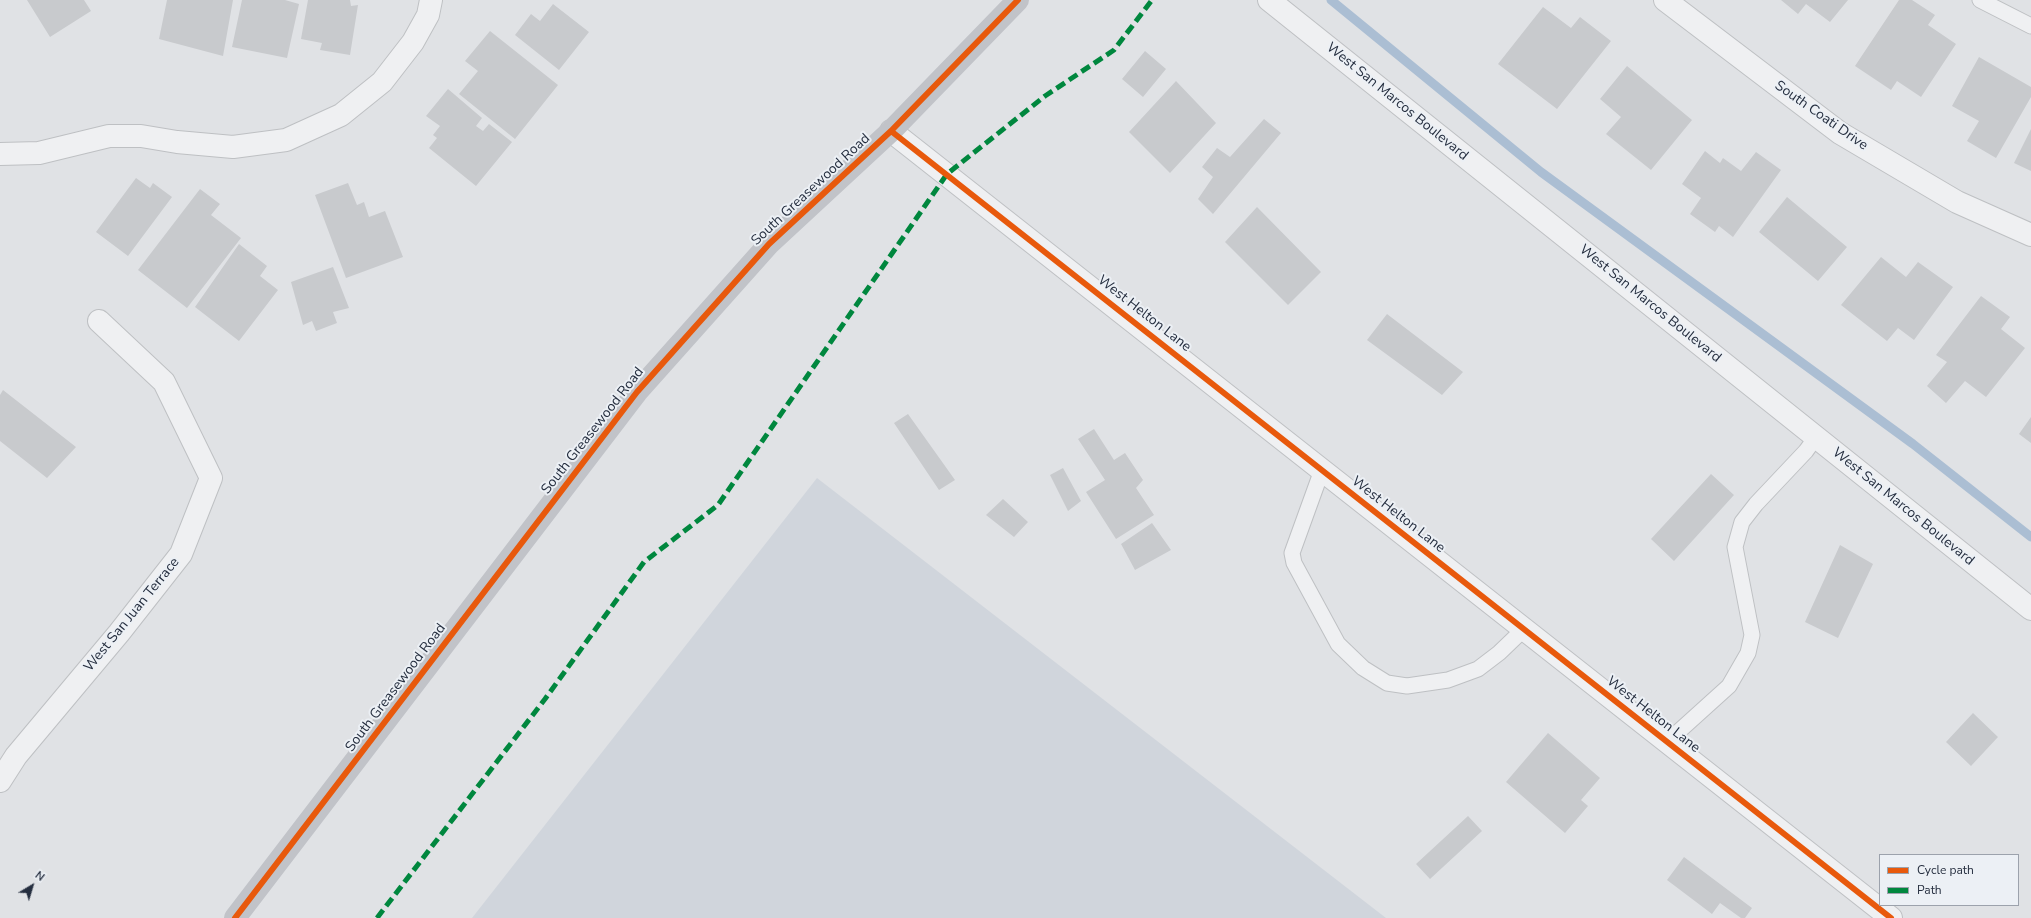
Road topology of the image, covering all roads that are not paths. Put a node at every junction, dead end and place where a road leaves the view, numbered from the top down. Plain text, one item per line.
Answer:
1 (431, 0) edge
2 (1018, 0) edge
3 (1269, 0) edge
4 (1665, 0) edge
5 (1980, 0) edge
6 (2031, 26) edge
7 (891, 131) junction
8 (0, 154) edge
9 (2031, 235) edge
10 (99, 321) dead end
11 (1816, 437) junction
12 (1322, 470) junction
13 (2031, 609) edge
14 (1524, 629) junction
15 (1666, 742) junction
16 (0, 781) edge
17 (235, 918) edge
18 (1891, 918) edge

1 - 8 street
2 - 7 street, South Greasewood Road
3 - 11 street, West San Marcos Boulevard
4 - 9 street, South Coati Drive
5 - 6 lane
7 - 12 street, West Helton Lane
7 - 17 street, South Greasewood Road
10 - 16 street, West San Juan Terrace
11 - 13 street, West San Marcos Boulevard
11 - 15 lane
12 - 14 street, West Helton Lane
12 - 14 lane
14 - 15 street, West Helton Lane
15 - 18 street, West Helton Lane

